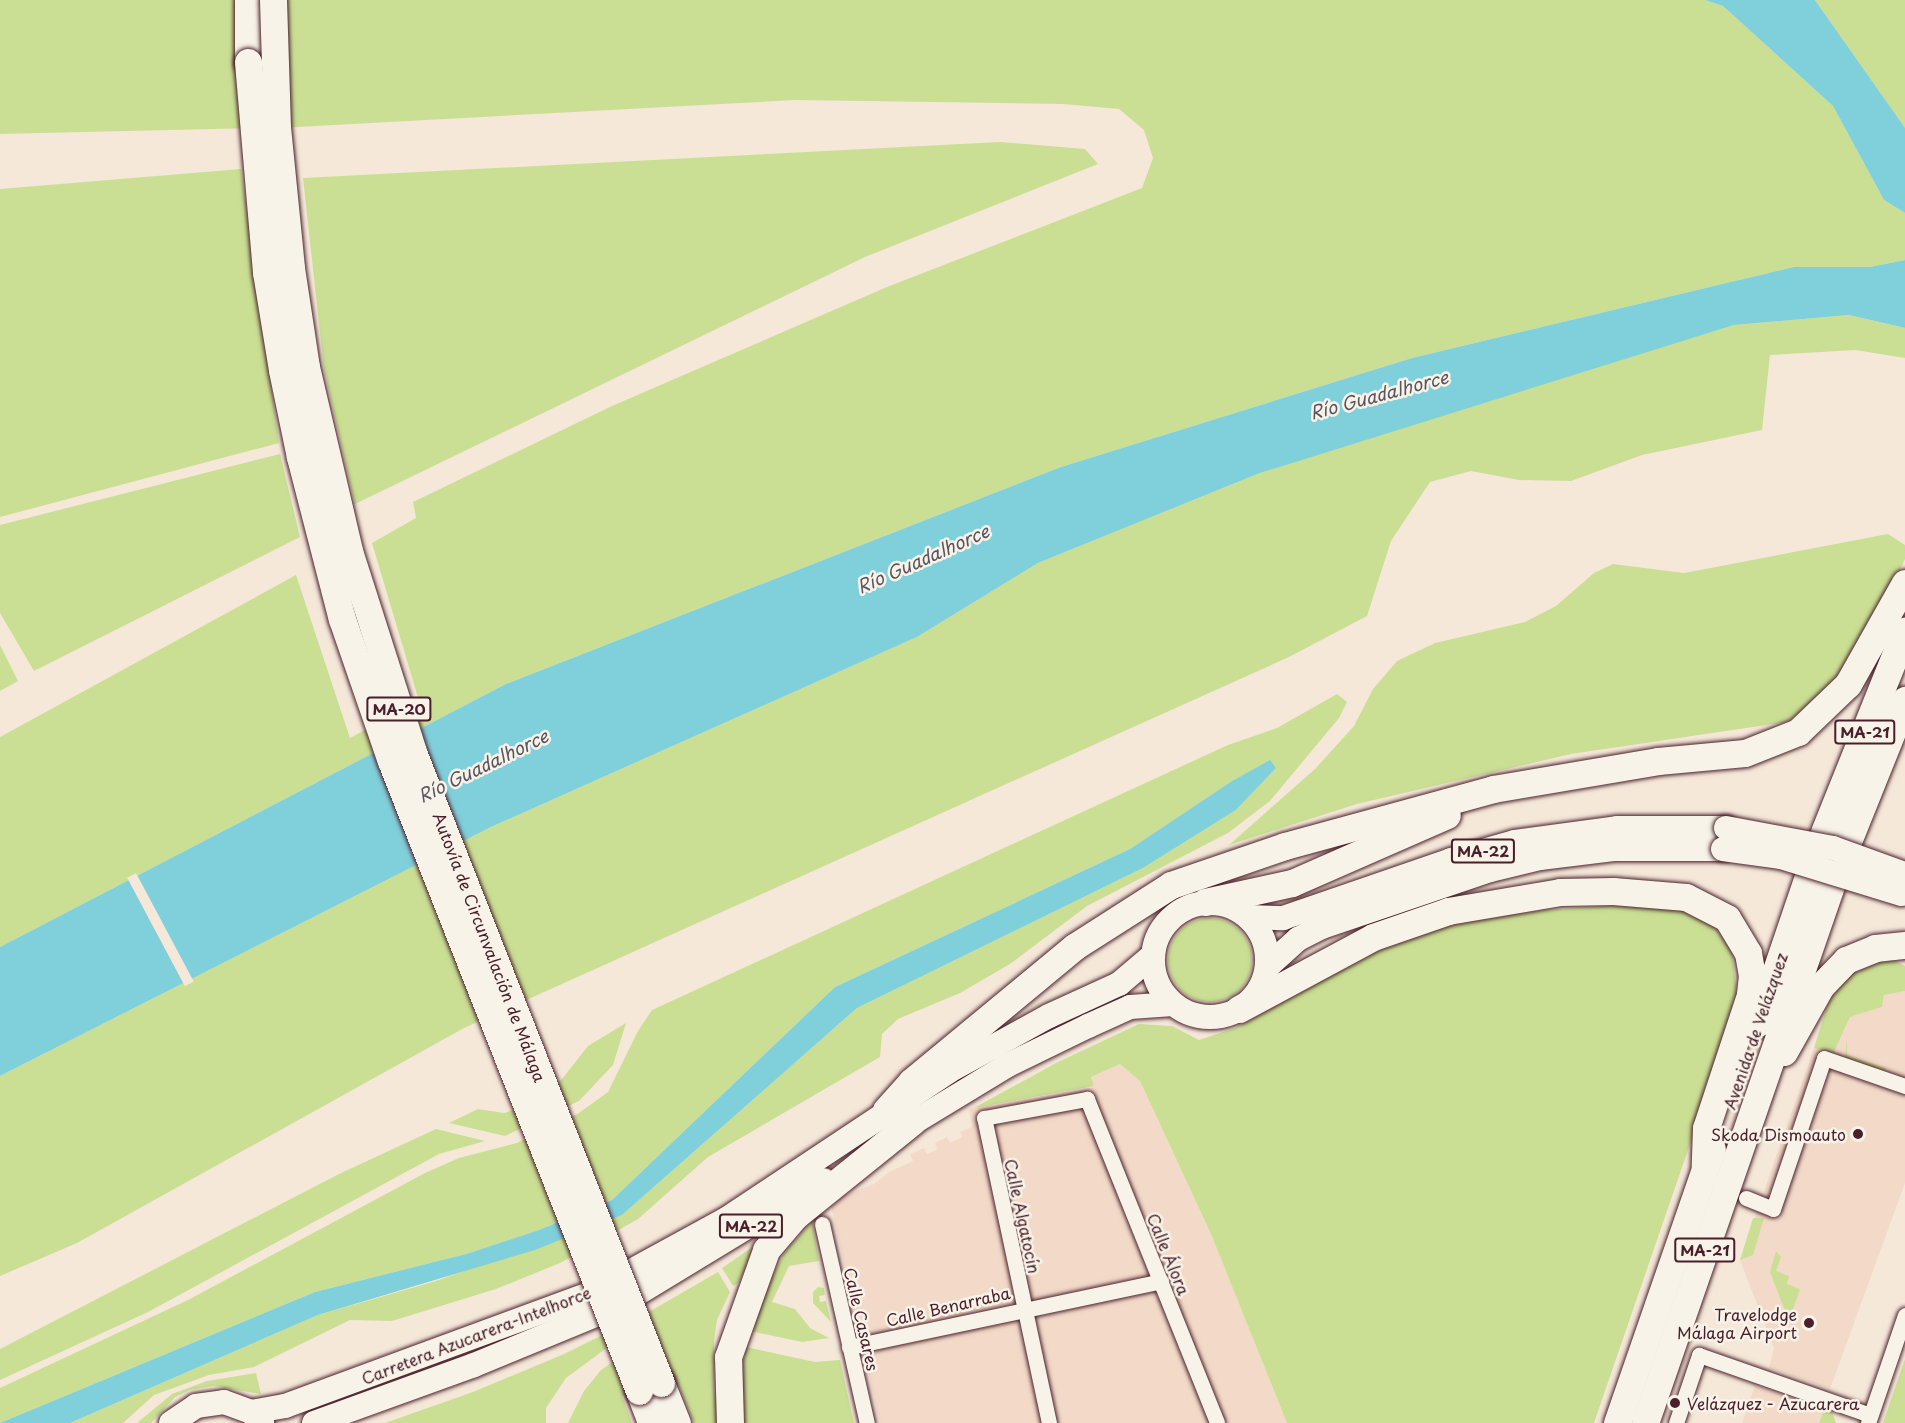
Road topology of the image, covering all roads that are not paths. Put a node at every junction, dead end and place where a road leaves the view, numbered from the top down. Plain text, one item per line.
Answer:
1 (248, 0) edge
2 (273, 0) edge
3 (1905, 583) edge
4 (1905, 631) edge
5 (1905, 700) edge
6 (1571, 774) junction
7 (1725, 838) junction
8 (1829, 858) junction
9 (1904, 888) edge
10 (1205, 902) junction
11 (1249, 917) junction
12 (1905, 945) edge
13 (1152, 956) junction
14 (1267, 967) junction
15 (1173, 1004) junction
16 (1239, 1010) junction
17 (1767, 1078) junction
18 (1905, 1086) edge
19 (1087, 1100) joint
20 (886, 1110) junction
21 (912, 1122) junction
22 (1705, 1166) junction
23 (1746, 1198) dead end
24 (822, 1224) dead end
25 (1161, 1281) junction
26 (1024, 1307) junction
27 (1905, 1316) edge
28 (849, 1347) junction
29 (650, 1387) junction
30 (257, 1417) edge
31 (1869, 1419) edge
32 (171, 1423) edge
33 (314, 1423) edge
34 (651, 1423) edge
35 (677, 1423) edge
36 (730, 1423) edge
37 (867, 1423) edge
38 (1049, 1423) edge
39 (1218, 1423) edge
40 (1617, 1423) edge
41 (1645, 1423) edge
42 (1676, 1423) edge

1 - 29 highway, Autovía de Circunvalación de Málaga / MA-20, bridge
2 - 29 highway, Autovía de Circunvalación de Málaga / MA-20, bridge
3 - 6 highway
4 - 8 highway, Avenida de Velázquez / MA-21
5 - 8 highway, Avenida de Velázquez / MA-21
6 - 10 highway
6 - 20 highway
7 - 8 main road, MA-22, bridge
7 - 11 main road, MA-22
7 - 14 main road, MA-22
8 - 9 main road, bridge
8 - 17 highway, Avenida de Velázquez / MA-21
8 - 22 highway, Avenida de Velázquez / MA-21
10 - 11 main road, MA-22
10 - 13 main road, MA-22
11 - 14 main road
12 - 17 highway
13 - 15 main road
13 - 20 main road, Carretera Azucarera-Intelhorce / MA-22
14 - 16 main road, MA-22
15 - 16 main road, MA-22
15 - 21 main road, Carretera Azucarera-Intelhorce / MA-22
16 - 22 highway
17 - 41 highway, Avenida de Velázquez / MA-21
18 - 23 street
19 - 25 street, Calle Álora
19 - 26 street, Calle Algatocín
20 - 30 main road, Carretera Azucarera-Intelhorce / MA-22
21 - 33 main road, Carretera Azucarera-Intelhorce / MA-22
21 - 36 highway
22 - 40 highway, Avenida de Velázquez / MA-21
24 - 28 street, Calle Casares
25 - 26 street, Calle Benarraba
25 - 39 street, Calle Álora
26 - 28 street, Calle Benarraba
26 - 38 street, Calle Algatocín
27 - 31 street
28 - 37 street, Calle Casares
29 - 34 highway, Autovía de Circunvalación de Málaga / MA-20
29 - 35 highway, Autovía de Circunvalación de Málaga / MA-20
30 - 32 main road, MA-22
31 - 42 street

